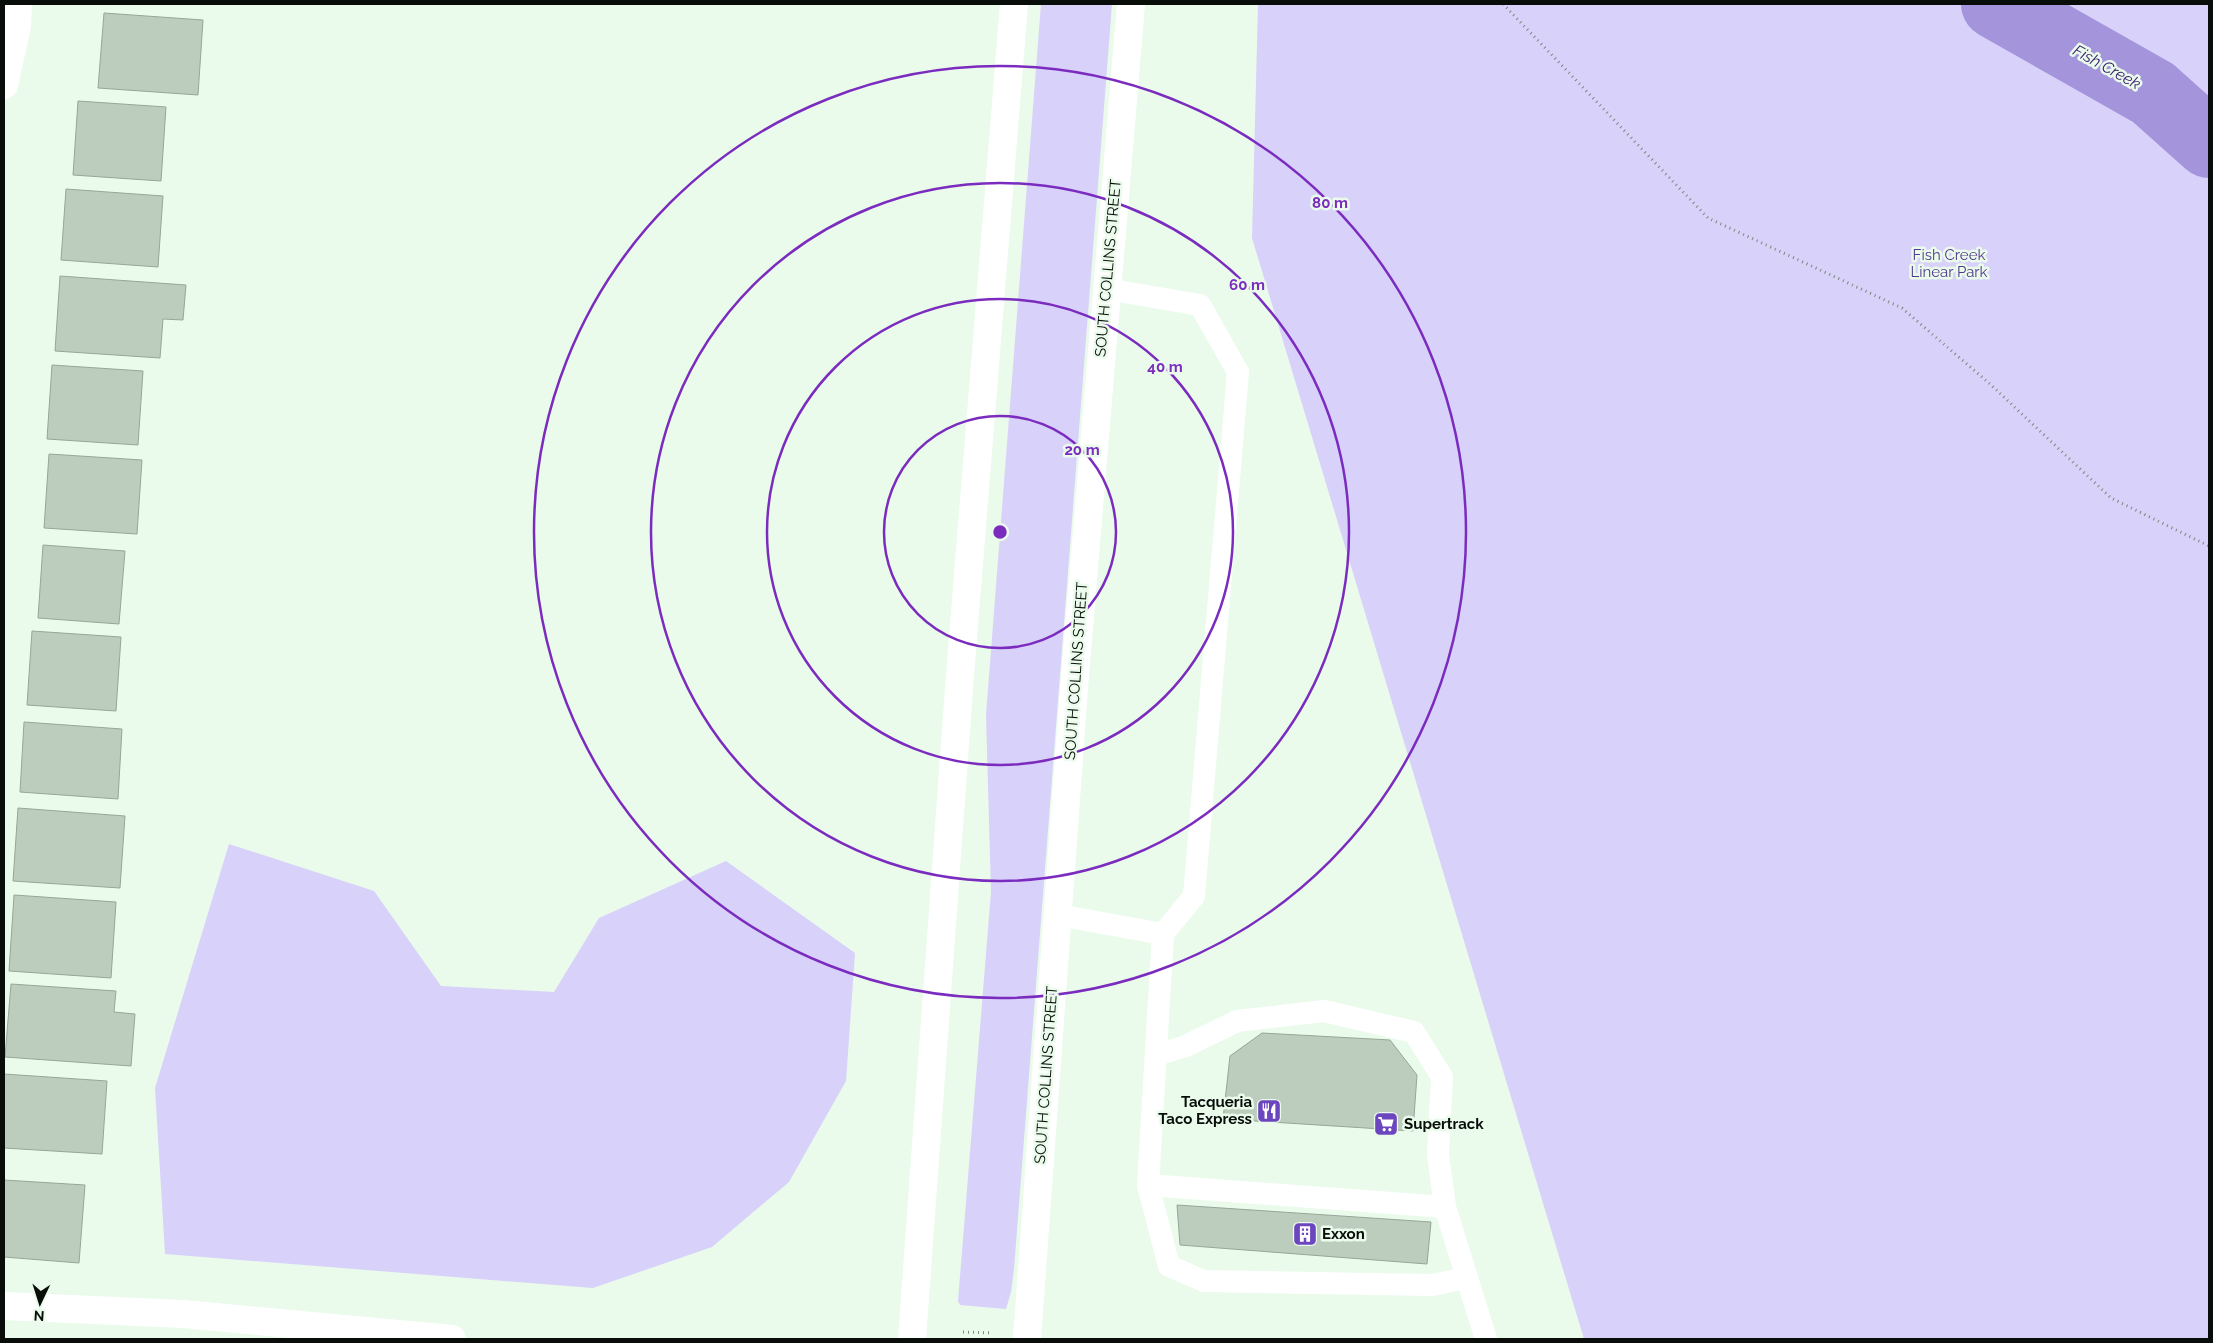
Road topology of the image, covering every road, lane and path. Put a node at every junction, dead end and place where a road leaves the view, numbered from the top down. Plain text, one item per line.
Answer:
1 (18, 4) edge
2 (1014, 4) edge
3 (1131, 4) edge
4 (1503, 4) edge
5 (4, 85) edge
6 (1106, 289) junction
7 (2209, 546) edge
8 (1058, 915) junction
9 (1164, 934) junction
10 (1156, 1055) junction
11 (1148, 1185) junction
12 (1445, 1207) junction
13 (1467, 1278) junction
14 (4, 1306) edge
15 (963, 1332) dead end
16 (995, 1333) dead end
17 (452, 1339) edge
18 (912, 1339) edge
19 (1027, 1339) edge
20 (1486, 1339) edge

1 - 5 main road
2 - 18 main road
3 - 6 main road, SOUTH COLLINS STREET
4 - 7 path
6 - 8 main road, SOUTH COLLINS STREET
6 - 9 lane
8 - 9 lane
8 - 19 main road, SOUTH COLLINS STREET
9 - 10 lane
10 - 11 lane
10 - 12 lane
11 - 12 lane
11 - 13 lane
12 - 13 lane
13 - 20 lane
14 - 17 main road
15 - 16 path

